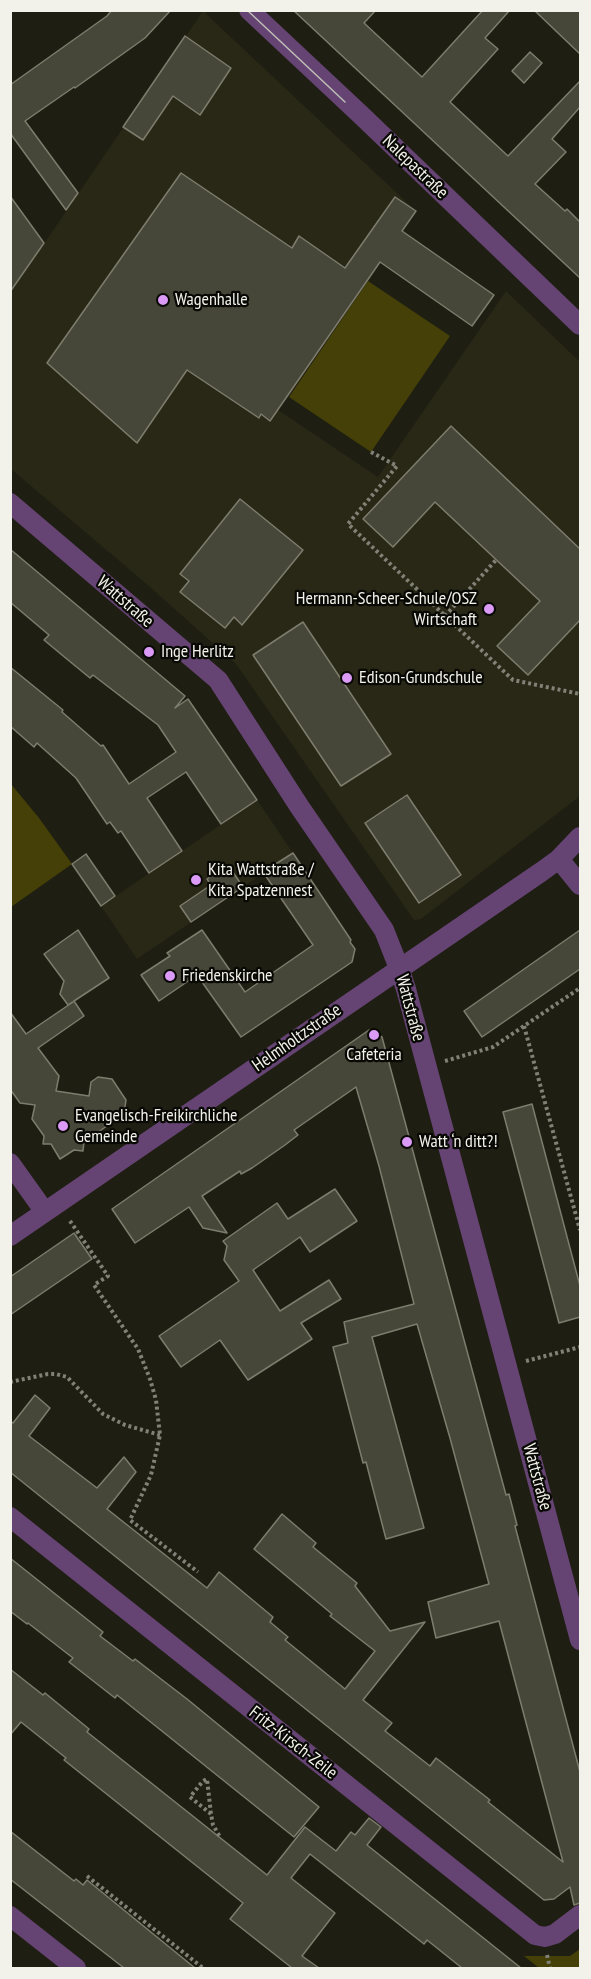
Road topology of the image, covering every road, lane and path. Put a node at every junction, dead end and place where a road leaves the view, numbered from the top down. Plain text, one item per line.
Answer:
1 (249, 10) edge
2 (578, 318) edge
3 (371, 452) dead end
4 (10, 503) edge
5 (496, 560) dead end
6 (445, 616) junction
7 (580, 694) edge
8 (580, 837) edge
9 (559, 859) junction
10 (580, 885) edge
11 (399, 968) junction
12 (579, 991) edge
13 (524, 1026) junction
14 (444, 1061) dead end
15 (10, 1163) edge
16 (45, 1212) junction
17 (70, 1221) dead end
18 (580, 1230) edge
19 (10, 1236) edge
20 (580, 1347) edge
21 (524, 1362) dead end
22 (10, 1382) edge
23 (160, 1435) junction
24 (10, 1517) edge
25 (198, 1572) dead end
26 (580, 1640) edge
27 (212, 1814) junction
28 (219, 1837) dead end
29 (87, 1876) dead end
30 (580, 1915) edge
31 (10, 1916) edge
32 (76, 1968) edge
33 (203, 1968) edge

1 - 2 street, Nalepastraße
3 - 6 path
4 - 11 street, Wattstraße
5 - 6 path
6 - 7 path
8 - 9 street, Helmholtzstraße
9 - 10 street
9 - 11 street, Helmholtzstraße
11 - 16 street, Helmholtzstraße
11 - 26 street, Wattstraße
12 - 13 path
13 - 14 path
13 - 18 path
15 - 16 street
16 - 19 street, Helmholtzstraße
17 - 23 path
20 - 21 path
22 - 23 path
23 - 25 path
24 - 30 street, Fritz-Kirsch-Zeile
27 - 27 path
27 - 28 path
29 - 33 path
31 - 32 street

